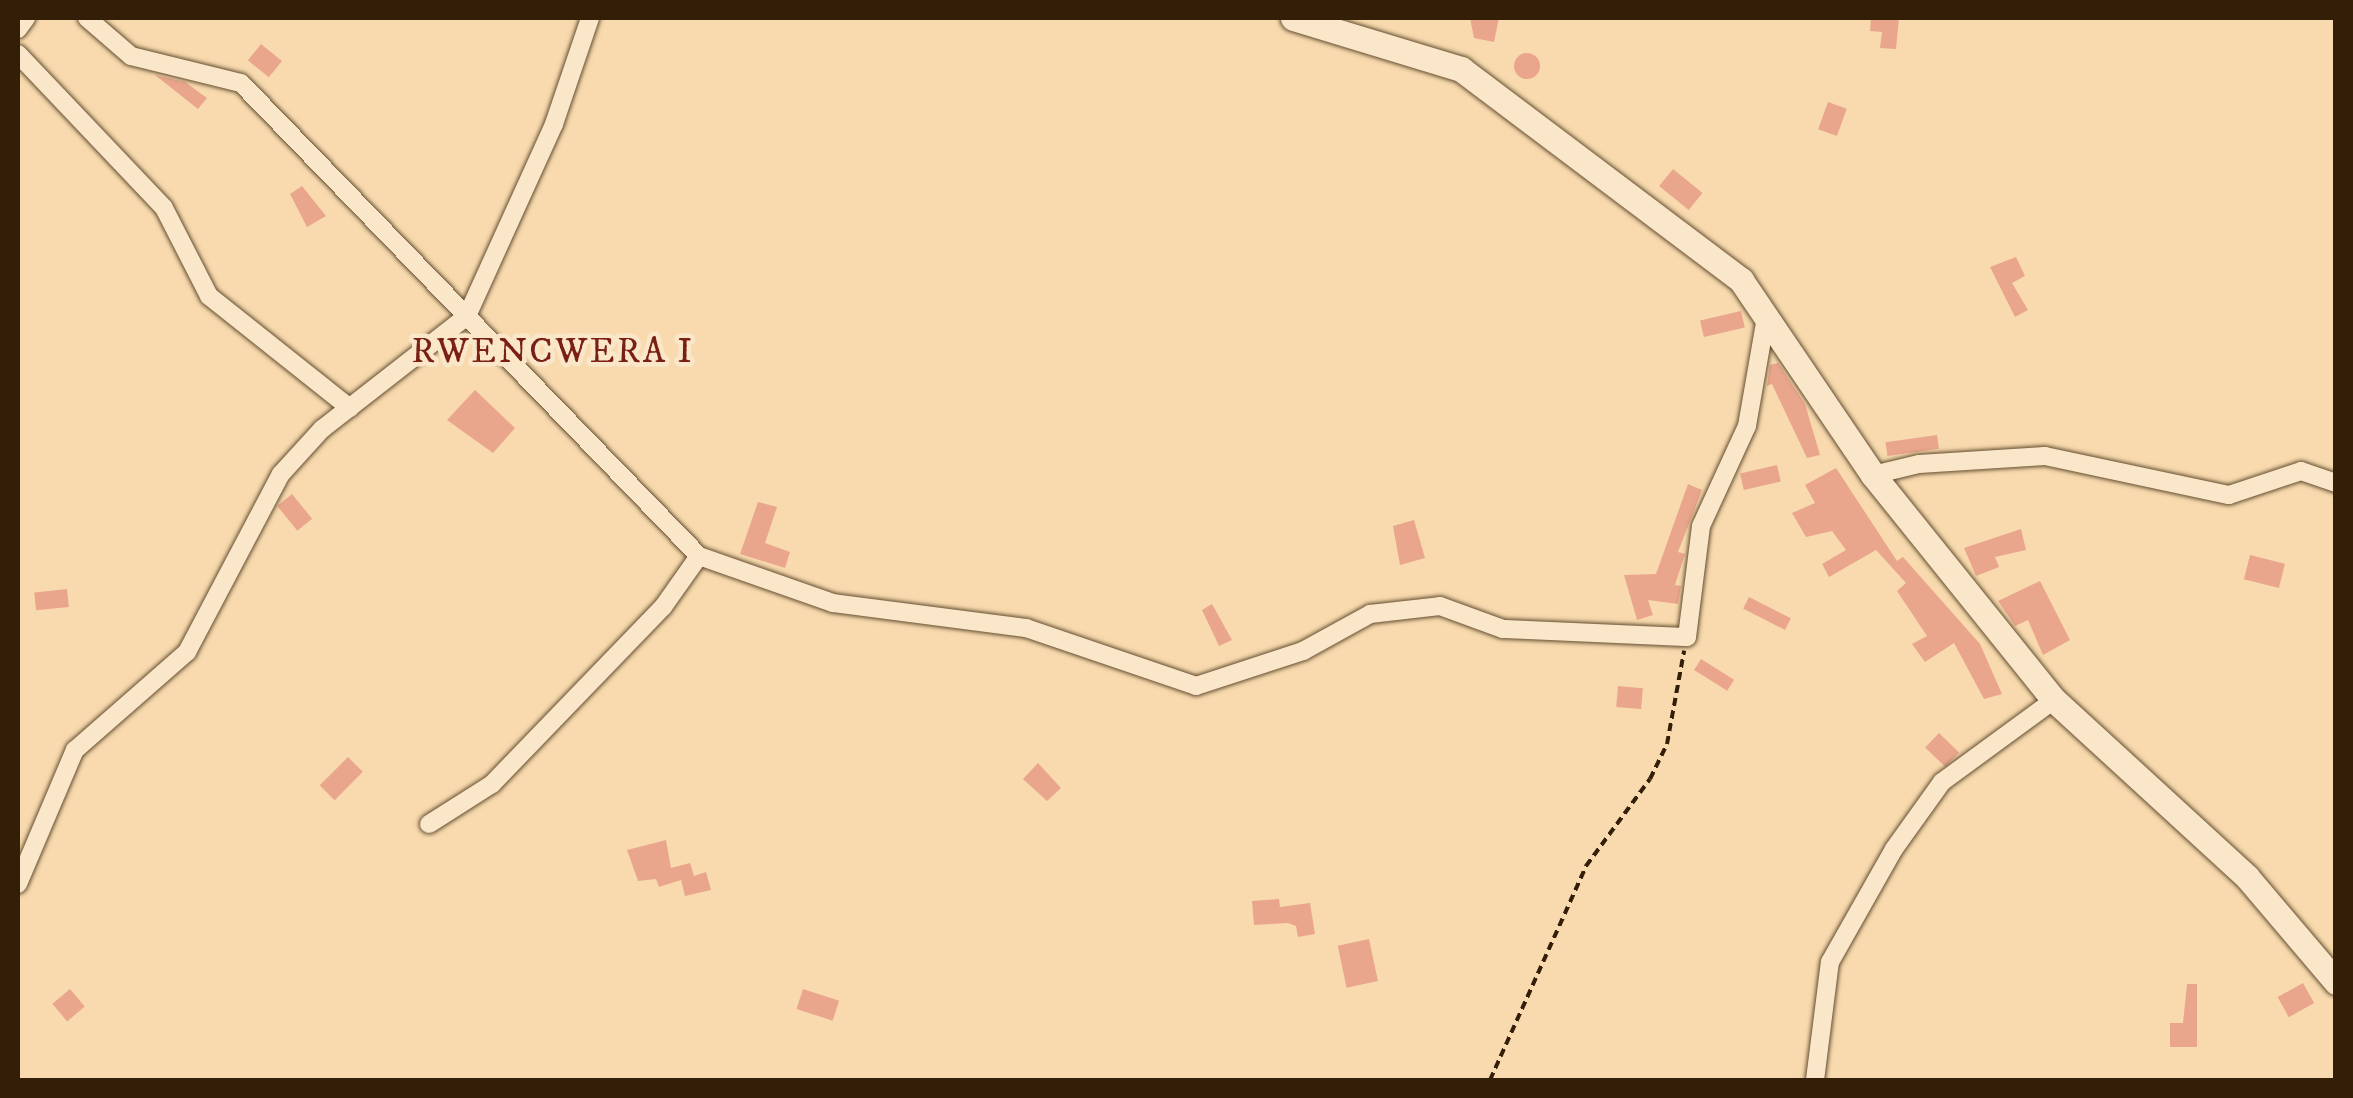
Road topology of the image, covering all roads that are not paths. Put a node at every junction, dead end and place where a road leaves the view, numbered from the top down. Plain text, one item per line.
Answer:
1 (26, 18) edge
2 (87, 18) edge
3 (590, 18) edge
4 (1294, 18) edge
5 (18, 29) edge
6 (18, 54) edge
7 (467, 316) junction
8 (1765, 323) junction
9 (350, 408) junction
10 (1873, 475) junction
11 (2336, 484) edge
12 (699, 556) junction
13 (2054, 700) junction
14 (430, 824) dead end
15 (18, 884) edge
16 (2336, 982) edge
17 (1815, 1080) edge

1 - 5 street
2 - 7 street
3 - 7 street
4 - 8 street
6 - 9 street
7 - 9 street
7 - 12 street
8 - 10 street
8 - 12 street
9 - 15 street
10 - 11 street
10 - 13 street
12 - 14 street
13 - 16 street
13 - 17 street

